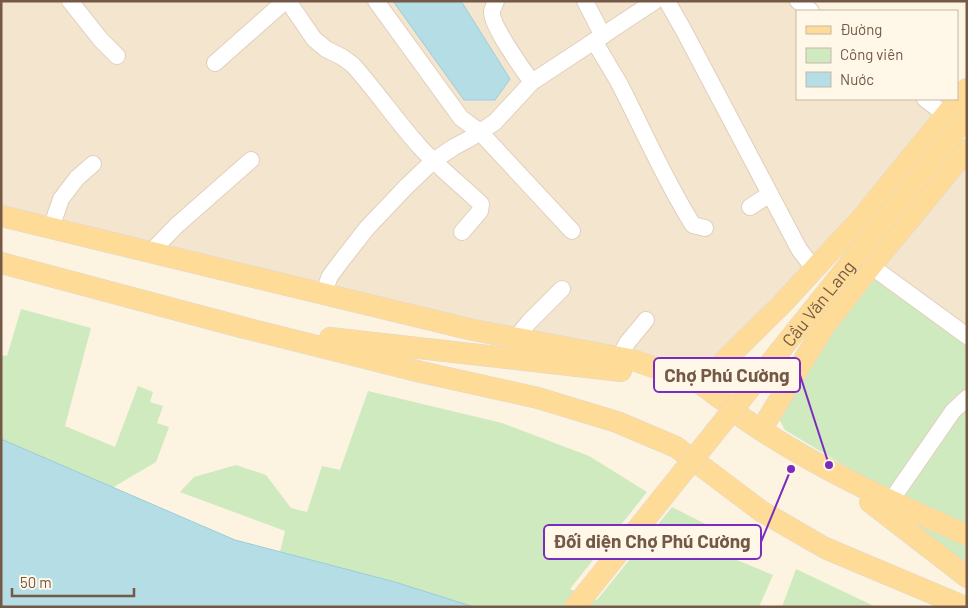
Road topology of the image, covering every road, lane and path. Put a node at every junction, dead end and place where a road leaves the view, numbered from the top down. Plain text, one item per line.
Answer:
1 (287, 1) edge
2 (376, 1) edge
3 (585, 1) edge
4 (655, 1) edge
5 (667, 1) edge
6 (798, 1) edge
7 (73, 2) edge
8 (491, 5) edge
9 (810, 10) edge
10 (598, 39) junction
11 (117, 56) dead end
12 (215, 62) dead end
13 (532, 82) junction
14 (967, 89) edge
15 (927, 100) edge
16 (956, 116) edge
17 (480, 132) junction
18 (967, 150) edge
19 (251, 160) dead end
20 (433, 161) junction
21 (93, 164) dead end
22 (770, 194) junction
23 (750, 207) dead end
24 (1, 216) edge
25 (51, 228) junction
26 (705, 228) dead end
27 (572, 231) dead end
28 (462, 232) dead end
29 (151, 252) junction
30 (1, 263) edge
31 (871, 266) junction
32 (814, 269) junction
33 (562, 289) dead end
34 (323, 294) junction
35 (646, 320) dead end
36 (241, 327) junction
37 (967, 336) edge
38 (516, 338) junction
39 (619, 358) junction
40 (541, 362) junction
41 (445, 377) junction
42 (691, 381) junction
43 (967, 398) edge
44 (721, 400) dead end
45 (743, 418) dead end
46 (761, 430) junction
47 (835, 474) junction
48 (890, 502) junction
49 (967, 535) edge
50 (967, 577) edge
51 (575, 607) edge
52 (965, 607) edge

1 - 12 street
1 - 20 street
2 - 17 street
3 - 10 street
4 - 10 street
5 - 22 street
6 - 9 street
7 - 11 street
8 - 13 street
10 - 13 street
10 - 26 street
13 - 17 street
14 - 16 main road
15 - 16 street
16 - 32 main road
16 - 51 main road, Cầu Văn Lang, bridge
17 - 20 street
17 - 27 street
18 - 31 main road
19 - 29 street
20 - 28 street
20 - 34 street
21 - 25 street
22 - 23 street
22 - 32 street
24 - 25 main road
25 - 29 main road
29 - 34 main road
30 - 36 main road
31 - 37 street
31 - 46 main road
32 - 42 main road
33 - 38 street
34 - 38 main road
35 - 39 street
36 - 40 main road
36 - 41 main road
38 - 39 main road
39 - 42 main road
40 - 41 main road
40 - 42 main road
41 - 52 main road
42 - 44 main road
43 - 48 street
45 - 46 main road
46 - 47 main road
47 - 48 main road
47 - 50 main road
48 - 49 main road

